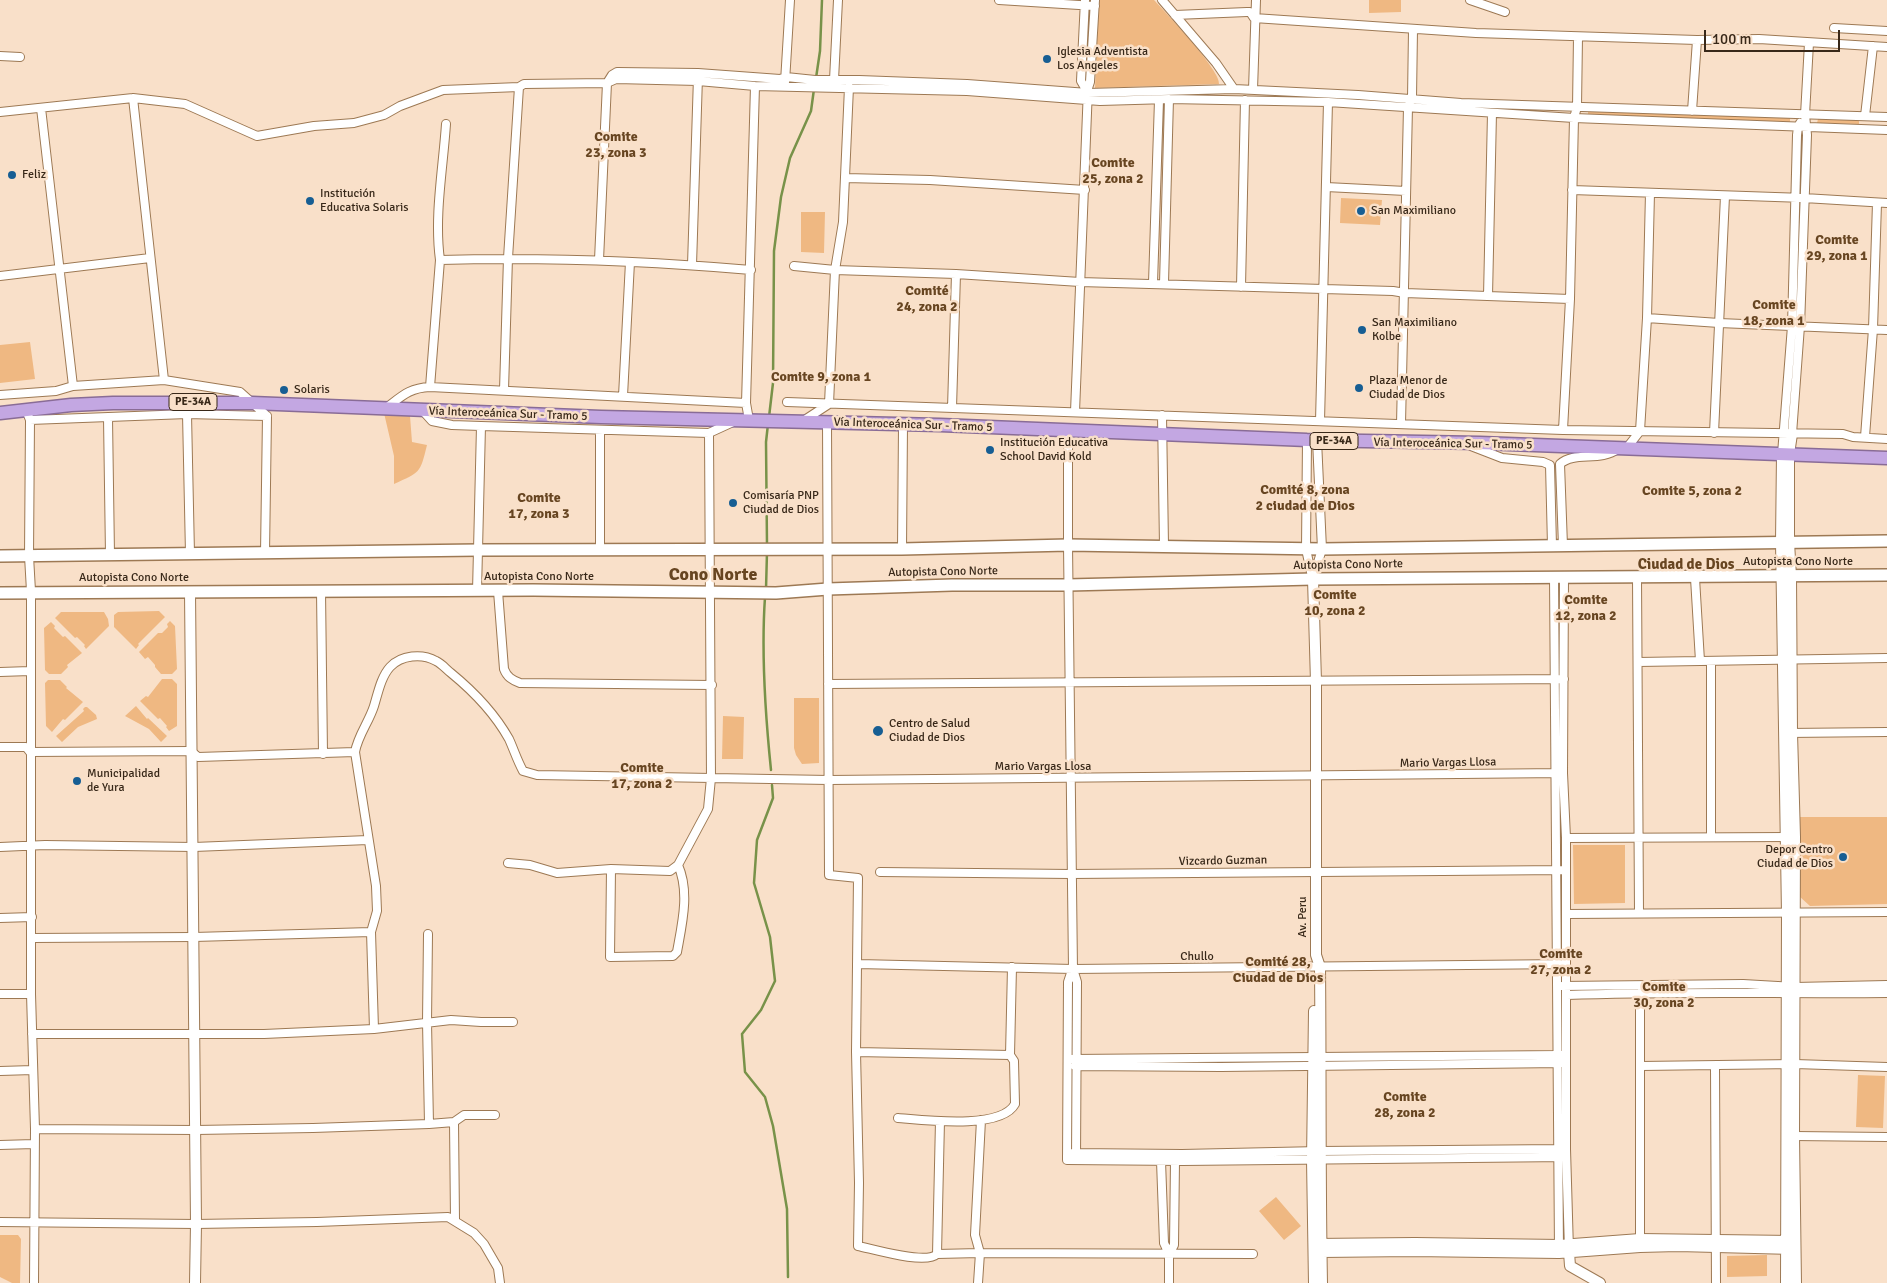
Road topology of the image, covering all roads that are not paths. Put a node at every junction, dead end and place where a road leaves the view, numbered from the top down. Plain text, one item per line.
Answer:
1 (790, 0) edge
2 (838, 0) edge
3 (999, 0) edge
4 (1162, 0) edge
5 (1256, 0) edge
6 (1470, 0) edge
7 (1084, 3) edge
8 (1095, 3) edge
9 (1505, 12) dead end
10 (1175, 16) junction
11 (1254, 18) junction
12 (1834, 28) dead end
13 (1413, 30) junction
14 (1887, 31) edge
15 (1578, 37) junction
16 (1697, 40) junction
17 (1809, 43) junction
18 (1873, 46) junction
19 (1887, 47) edge
20 (0, 56) edge
21 (20, 57) dead end
22 (786, 76) junction
23 (698, 77) junction
24 (834, 80) junction
25 (607, 83) junction
26 (755, 86) junction
27 (785, 86) junction
28 (519, 87) junction
29 (849, 88) junction
30 (1234, 89) junction
31 (1253, 90) junction
32 (1088, 97) junction
33 (132, 98) junction
34 (1412, 98) junction
35 (1169, 99) junction
36 (1158, 100) junction
37 (1245, 100) junction
38 (1328, 102) junction
39 (1408, 107) junction
40 (1577, 107) junction
41 (41, 108) junction
42 (1692, 110) junction
43 (0, 112) edge
44 (1492, 113) junction
45 (1805, 115) junction
46 (1865, 116) junction
47 (1887, 117) edge
48 (1574, 118) junction
49 (446, 124) dead end
50 (1798, 127) junction
51 (1807, 128) junction
52 (1887, 130) edge
53 (845, 178) junction
54 (1326, 187) junction
55 (1084, 190) junction
56 (1572, 190) junction
57 (1406, 191) junction
58 (1650, 193) junction
59 (1725, 196) junction
60 (1795, 198) junction
61 (1804, 198) junction
62 (1877, 203) junction
63 (1887, 203) edge
64 (150, 258) junction
65 (508, 258) junction
66 (440, 260) junction
67 (600, 260) junction
68 (630, 262) junction
69 (692, 265) junction
70 (794, 266) dead end
71 (61, 269) junction
72 (751, 270) junction
73 (835, 270) junction
74 (956, 274) junction
75 (0, 276) edge
76 (1080, 282) junction
77 (1153, 283) junction
78 (1164, 284) junction
79 (1241, 287) junction
80 (1323, 288) junction
81 (1405, 293) junction
82 (1488, 296) junction
83 (1570, 299) junction
84 (1647, 318) junction
85 (1719, 323) junction
86 (1792, 326) junction
87 (1800, 326) junction
88 (1873, 329) junction
89 (1887, 330) edge
90 (164, 380) junction
91 (73, 386) junction
92 (430, 387) junction
93 (504, 390) junction
94 (0, 394) edge
95 (623, 396) junction
96 (787, 402) dead end
97 (252, 403) junction
98 (746, 403) junction
99 (829, 404) junction
100 (386, 408) junction
101 (952, 408) junction
102 (423, 411) junction
103 (1075, 412) junction
104 (0, 413) edge
105 (187, 414) junction
106 (28, 415) junction
107 (267, 416) junction
108 (1162, 416) junction
109 (108, 418) junction
110 (748, 420) junction
111 (1320, 421) junction
112 (802, 422) junction
113 (827, 422) junction
114 (902, 424) junction
115 (1401, 424) junction
116 (481, 426) junction
117 (600, 430) junction
118 (1563, 430) junction
119 (1068, 431) junction
120 (1640, 432) junction
121 (709, 433) junction
122 (1714, 433) junction
123 (1161, 434) junction
124 (1788, 434) junction
125 (1865, 437) junction
126 (1887, 439) edge
127 (1312, 440) junction
128 (1462, 443) junction
129 (1622, 449) junction
130 (1786, 454) junction
131 (1887, 458) edge
132 (1887, 541) edge
133 (1785, 542) junction
134 (1068, 546) junction
135 (1164, 546) junction
136 (1558, 546) junction
137 (1306, 548) junction
138 (826, 549) junction
139 (902, 549) junction
140 (1322, 549) junction
141 (479, 550) junction
142 (600, 550) junction
143 (709, 550) junction
144 (265, 553) junction
145 (190, 554) junction
146 (110, 555) junction
147 (0, 556) edge
148 (29, 556) junction
149 (1887, 575) edge
150 (1787, 576) junction
151 (1559, 577) junction
152 (1637, 578) junction
153 (1695, 578) junction
154 (1313, 579) junction
155 (1068, 585) junction
156 (828, 588) junction
157 (478, 590) junction
158 (31, 591) junction
159 (320, 591) junction
160 (498, 591) junction
161 (190, 592) junction
162 (711, 592) junction
163 (0, 593) edge
164 (1887, 658) edge
165 (1788, 660) junction
166 (1700, 661) junction
167 (1638, 662) junction
168 (1711, 662) junction
169 (30, 671) junction
170 (0, 672) edge
171 (1555, 679) junction
172 (1564, 679) junction
173 (1070, 682) junction
174 (1316, 682) junction
175 (712, 684) junction
176 (828, 684) junction
177 (1887, 732) edge
178 (1788, 733) junction
179 (0, 747) edge
180 (191, 751) junction
181 (30, 752) junction
182 (356, 752) junction
183 (324, 754) junction
184 (1559, 773) junction
185 (1315, 776) junction
186 (711, 778) junction
187 (1070, 778) junction
188 (829, 780) junction
189 (1711, 837) junction
190 (1790, 837) junction
191 (1566, 838) junction
192 (1639, 838) junction
193 (368, 840) junction
194 (31, 845) junction
195 (0, 847) edge
196 (194, 847) junction
197 (508, 863) dead end
198 (678, 865) junction
199 (611, 869) junction
200 (1556, 870) junction
201 (1565, 870) junction
202 (880, 872) dead end
203 (1316, 872) junction
204 (1071, 874) junction
205 (1887, 912) edge
206 (1639, 913) junction
207 (1566, 914) junction
208 (1791, 914) junction
209 (32, 917) junction
210 (0, 918) edge
211 (371, 932) junction
212 (428, 934) dead end
213 (194, 937) junction
214 (32, 938) junction
215 (858, 964) junction
216 (1562, 964) junction
217 (1012, 966) junction
218 (1317, 967) junction
219 (1073, 969) junction
220 (1887, 985) edge
221 (1558, 986) junction
222 (1567, 990) junction
223 (1791, 990) junction
224 (1640, 993) junction
225 (1887, 993) edge
226 (0, 994) edge
227 (31, 994) junction
228 (427, 1022) junction
229 (513, 1022) dead end
230 (374, 1029) junction
231 (193, 1032) junction
232 (32, 1034) junction
233 (856, 1052) junction
234 (1010, 1055) junction
235 (1567, 1055) junction
236 (1558, 1059) junction
237 (1073, 1061) junction
238 (1318, 1061) junction
239 (1567, 1063) junction
240 (1790, 1064) junction
241 (1641, 1066) junction
242 (1715, 1066) junction
243 (1887, 1067) edge
244 (33, 1070) junction
245 (0, 1071) edge
246 (495, 1115) dead end
247 (898, 1118) dead end
248 (981, 1120) junction
249 (940, 1121) junction
250 (454, 1122) junction
251 (430, 1124) junction
252 (35, 1129) junction
253 (196, 1130) junction
254 (1794, 1136) junction
255 (1887, 1137) edge
256 (34, 1144) junction
257 (0, 1145) edge
258 (1562, 1153) junction
259 (1316, 1155) junction
260 (1076, 1156) junction
261 (1161, 1161) junction
262 (1175, 1161) junction
263 (455, 1220) junction
264 (0, 1222) edge
265 (34, 1223) junction
266 (196, 1224) junction
267 (1640, 1243) junction
268 (1716, 1244) junction
269 (1792, 1245) junction
270 (1564, 1248) junction
271 (1318, 1249) junction
272 (980, 1253) junction
273 (937, 1254) junction
274 (1169, 1254) junction
275 (1253, 1254) dead end
276 (34, 1283) edge
277 (195, 1283) edge
278 (500, 1283) edge
279 (978, 1283) edge
280 (1169, 1283) edge
281 (1314, 1283) edge
282 (1322, 1283) edge
283 (1600, 1283) edge
284 (1716, 1283) edge
285 (1786, 1283) edge
286 (1796, 1283) edge

1 - 22 street
2 - 24 street
3 - 7 street
4 - 10 street
5 - 11 street
6 - 9 street
7 - 8 street
7 - 32 street
8 - 32 street
10 - 11 street
10 - 30 street
11 - 13 street
11 - 31 street
12 - 14 street
13 - 15 street
13 - 34 street
15 - 16 street
15 - 40 street
16 - 17 street
16 - 42 street
17 - 18 street
17 - 45 street
18 - 19 street
18 - 46 street
20 - 21 street
22 - 23 street
22 - 24 street
22 - 27 street
23 - 25 street
23 - 26 street
23 - 69 street
24 - 32 street
25 - 28 street
25 - 67 street
26 - 27 street
26 - 72 street
27 - 29 street
28 - 33 street
28 - 65 street
29 - 32 street
29 - 53 street
30 - 31 street
30 - 32 street
31 - 34 street
32 - 36 street
32 - 55 street
33 - 41 street
33 - 64 street
34 - 39 street
34 - 40 street
35 - 36 street
35 - 37 street
35 - 78 street
36 - 77 street
37 - 38 street
37 - 79 street
38 - 39 street
38 - 54 street
39 - 44 street
39 - 57 street
40 - 42 street
40 - 48 street
41 - 43 street
41 - 71 street
42 - 45 street
44 - 48 street
44 - 82 street
45 - 46 street
45 - 50 street
45 - 51 street
46 - 47 street
48 - 50 street
48 - 56 street
49 - 66 street
50 - 51 street
50 - 60 street
51 - 52 street
51 - 61 street
53 - 55 street
53 - 73 street
54 - 57 street
54 - 80 street
55 - 76 street
56 - 58 street
56 - 83 street
57 - 81 street
58 - 59 street
58 - 84 street
59 - 60 street
59 - 85 street
60 - 61 street
60 - 86 street
61 - 62 street
61 - 87 street
62 - 63 street
62 - 88 street
64 - 71 street
64 - 90 street
65 - 66 street
65 - 67 street
65 - 93 street
66 - 92 street
67 - 68 street
68 - 69 street
68 - 95 street
69 - 72 street
70 - 73 street
71 - 75 street
71 - 91 street
72 - 98 street
73 - 74 street
73 - 99 street
74 - 76 street
74 - 101 street
76 - 77 street
76 - 103 street
77 - 78 street
78 - 79 street
79 - 80 street
80 - 81 street
80 - 111 street
81 - 82 street
81 - 115 street
82 - 83 street
83 - 118 street
84 - 85 street
84 - 120 street
85 - 86 street
85 - 122 street
86 - 87 street
86 - 124 street
87 - 88 street
87 - 124 street
88 - 89 street
88 - 125 street
90 - 91 street
90 - 97 street
91 - 94 street
92 - 93 street
92 - 100 street
93 - 95 street
95 - 98 street
96 - 99 street
97 - 100 highway, Vía Interoceánica Sur - Tramo 5 / PE-34A
97 - 106 highway, Vía Interoceánica Sur - Tramo 5 / PE-34A
97 - 107 street
98 - 110 street
99 - 101 street
99 - 112 street
100 - 102 highway, Vía Interoceánica Sur - Tramo 5 / PE-34A
101 - 103 street
102 - 110 highway, Vía Interoceánica Sur - Tramo 5 / PE-34A
102 - 116 street
103 - 108 street
104 - 106 highway, Vía Interoceánica Sur - Tramo 5 / PE-34A
105 - 107 street
105 - 109 street
105 - 145 street
106 - 109 street
106 - 148 street
107 - 144 street
108 - 111 street
108 - 123 street
109 - 146 street
110 - 112 highway, Vía Interoceánica Sur - Tramo 5 / PE-34A
110 - 121 street
111 - 115 street
112 - 113 highway, Vía Interoceánica Sur - Tramo 5 / PE-34A
113 - 114 highway, Vía Interoceánica Sur - Tramo 5 / PE-34A
113 - 138 street
114 - 119 highway, Vía Interoceánica Sur - Tramo 5 / PE-34A
114 - 139 street
115 - 118 street
116 - 117 street
116 - 141 street
117 - 121 street
117 - 142 street
118 - 120 street
119 - 123 highway, Vía Interoceánica Sur - Tramo 5 / PE-34A
119 - 134 street
120 - 122 street
120 - 129 street
121 - 143 street
122 - 124 street
123 - 127 highway, Vía Interoceánica Sur - Tramo 5 / PE-34A
123 - 135 street
124 - 125 street
124 - 130 street
125 - 126 street
127 - 128 highway, Vía Interoceánica Sur - Tramo 5 / PE-34A
127 - 137 street
127 - 140 street
128 - 129 highway, Vía Interoceánica Sur - Tramo 5 / PE-34A
128 - 136 street
129 - 130 highway, Vía Interoceánica Sur - Tramo 5 / PE-34A
129 - 136 street
130 - 131 highway, Vía Interoceánica Sur - Tramo 5 / PE-34A
130 - 133 street
132 - 133 main road, Autopista Cono Norte
133 - 136 main road, Autopista Cono Norte
133 - 150 street
134 - 135 main road, Autopista Cono Norte
134 - 139 main road, Autopista Cono Norte
134 - 155 street
135 - 137 main road, Autopista Cono Norte
136 - 140 main road, Autopista Cono Norte
137 - 140 main road, Autopista Cono Norte
137 - 154 street
138 - 139 main road, Autopista Cono Norte
138 - 143 main road, Autopista Cono Norte
138 - 156 street
140 - 154 street
141 - 142 main road, Autopista Cono Norte
141 - 144 main road, Autopista Cono Norte
141 - 157 street
142 - 143 main road, Autopista Cono Norte
143 - 162 street
144 - 145 main road, Autopista Cono Norte
145 - 146 main road, Autopista Cono Norte
146 - 148 main road, Autopista Cono Norte
147 - 148 main road, Autopista Cono Norte
148 - 158 street
149 - 150 main road, Autopista Cono Norte
150 - 153 main road, Autopista Cono Norte
150 - 165 street
151 - 152 main road, Autopista Cono Norte
151 - 154 main road, Autopista Cono Norte
151 - 171 street
151 - 172 street
152 - 153 main road, Autopista Cono Norte
152 - 167 street
153 - 166 street
154 - 155 main road, Autopista Cono Norte
154 - 174 street, Av. Peru
155 - 156 main road, Autopista Cono Norte
155 - 173 street
156 - 162 main road, Autopista Cono Norte
156 - 176 street
157 - 159 main road, Autopista Cono Norte
157 - 160 main road, Autopista Cono Norte
158 - 161 main road, Autopista Cono Norte
158 - 163 main road, Autopista Cono Norte
158 - 169 street
159 - 161 main road, Autopista Cono Norte
159 - 183 street
160 - 162 main road, Autopista Cono Norte
160 - 175 street
161 - 180 street
162 - 175 street
164 - 165 street
165 - 168 street
165 - 178 street
166 - 167 street
166 - 168 street
167 - 192 street
168 - 189 street
169 - 170 street
169 - 181 street
171 - 172 street
171 - 174 street
171 - 184 street
172 - 184 street
173 - 174 street
173 - 176 street
173 - 187 street
174 - 185 street, Av. Peru
175 - 186 street
176 - 188 street
177 - 178 street
178 - 190 street
179 - 181 street
180 - 181 street
180 - 183 street
180 - 196 street
181 - 194 street
182 - 183 street
182 - 186 street, Mario Vargas Llosa
182 - 193 street
184 - 185 street, Mario Vargas Llosa
184 - 191 street
184 - 200 street
185 - 187 street, Mario Vargas Llosa
185 - 203 street, Av. Peru
186 - 188 street, Mario Vargas Llosa
186 - 198 street
187 - 188 street, Mario Vargas Llosa
187 - 204 street
188 - 215 street
189 - 190 street
189 - 192 street
190 - 208 street
191 - 192 street
191 - 201 street
192 - 206 street
193 - 196 street
193 - 211 street
194 - 195 street
194 - 196 street
194 - 209 street
196 - 213 street
197 - 199 street
198 - 199 street
198 - 199 street
200 - 201 street, Vizcardo Guzman
200 - 203 street, Vizcardo Guzman
200 - 216 street
201 - 207 street
202 - 204 street, Vizcardo Guzman
203 - 204 street, Vizcardo Guzman
203 - 218 street, Av. Peru
204 - 219 street
205 - 208 street
206 - 207 street
206 - 208 street
207 - 216 street
208 - 223 street
209 - 210 street
209 - 214 street
211 - 213 street
211 - 230 street
212 - 228 street
213 - 214 street
213 - 231 street
214 - 227 street
215 - 217 street, Chullo
215 - 233 street
216 - 218 street, Chullo
216 - 221 street
216 - 222 street
217 - 219 street, Chullo
217 - 234 street
218 - 219 street, Chullo
218 - 238 street, Av. Peru
219 - 237 street
220 - 223 street
221 - 222 street
221 - 236 street
222 - 223 street
222 - 224 street
222 - 235 street
223 - 224 street
223 - 225 street
223 - 240 street
224 - 241 street
226 - 227 street
227 - 232 street
228 - 229 street
228 - 230 street
228 - 251 street
230 - 231 street
231 - 232 street
231 - 253 street
232 - 244 street
233 - 234 street
233 - 273 street
234 - 248 street
235 - 236 street
235 - 239 street
236 - 238 street
236 - 239 street
236 - 258 street
237 - 238 street
237 - 260 street
237 - 260 street
238 - 259 street, Av. Peru
239 - 258 street
240 - 242 street
240 - 243 street
240 - 254 street
240 - 269 street
241 - 242 street
241 - 267 street
242 - 268 street
244 - 245 street
244 - 252 street
246 - 250 street
247 - 249 street
248 - 249 street
248 - 272 street
249 - 273 street
250 - 251 street
250 - 263 street
251 - 253 street
252 - 253 street
252 - 256 street
253 - 266 street
254 - 255 street
254 - 269 street
256 - 257 street
256 - 265 street
258 - 259 street
258 - 270 street
259 - 260 street
259 - 262 street
259 - 271 street, Av. Peru
260 - 261 street
261 - 262 street
261 - 274 street
262 - 274 street
263 - 266 street
263 - 278 street
264 - 265 street
265 - 266 street
265 - 276 street
266 - 277 street
267 - 268 street
267 - 270 street
268 - 269 street
268 - 284 street
269 - 285 street
269 - 286 street
270 - 271 street
270 - 283 street
271 - 281 street
271 - 282 street, Av. Peru
272 - 273 street
272 - 274 street
272 - 279 street
274 - 275 street
274 - 280 street

